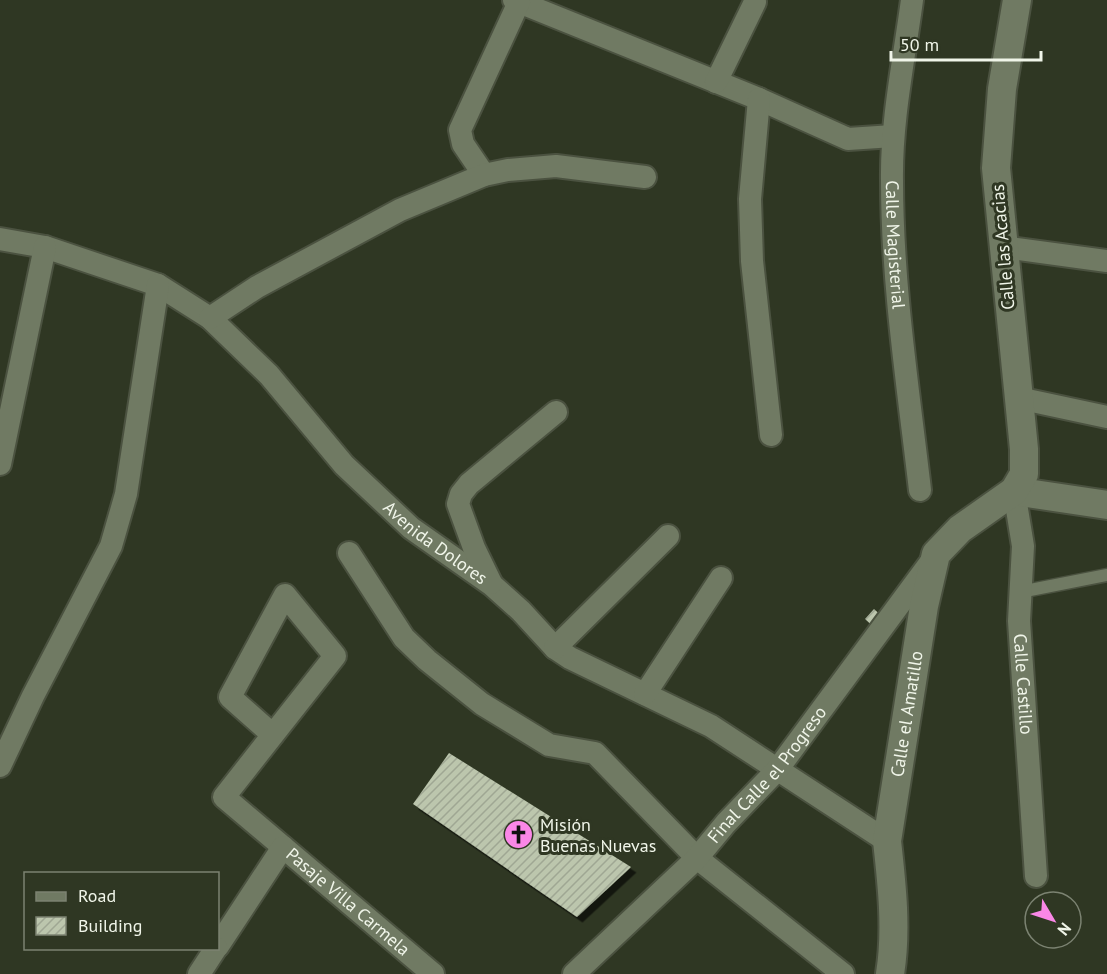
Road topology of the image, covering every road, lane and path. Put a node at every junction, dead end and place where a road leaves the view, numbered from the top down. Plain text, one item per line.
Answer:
1 (912, 0) edge
2 (1017, 0) edge
3 (517, 1) edge
4 (755, 2) dead end
5 (716, 82) junction
6 (759, 99) junction
7 (893, 136) junction
8 (484, 175) junction
9 (645, 177) dead end
10 (0, 239) edge
11 (45, 247) junction
12 (1003, 247) junction
13 (1107, 261) edge
14 (158, 285) junction
15 (210, 318) junction
16 (1018, 398) junction
17 (556, 412) dead end
18 (1107, 417) edge
19 (771, 435) dead end
20 (0, 464) edge
21 (920, 490) dead end
22 (1014, 491) junction
23 (1107, 505) edge
24 (668, 536) dead end
25 (349, 553) dead end
26 (936, 554) junction
27 (1107, 575) edge
28 (721, 578) dead end
29 (492, 585) junction
30 (1020, 592) junction
31 (555, 648) junction
32 (645, 694) junction
33 (273, 735) junction
34 (0, 766) edge
35 (777, 770) junction
36 (887, 841) junction
37 (282, 847) junction
38 (697, 858) junction
39 (1036, 876) dead end
40 (219, 944) edge
41 (215, 950) edge
42 (199, 974) edge
43 (433, 974) edge
44 (574, 974) edge
45 (843, 974) edge
46 (890, 974) edge

1 - 7 street, Calle Magisterial
2 - 12 street, Calle las Acacias
3 - 5 street
3 - 8 street
4 - 5 street
5 - 6 street
6 - 7 street
6 - 19 street
7 - 21 street, Calle Magisterial
8 - 9 street
8 - 15 street
10 - 11 street, Avenida Dolores
11 - 14 street, Avenida Dolores
11 - 20 street
12 - 13 street
12 - 16 street, Calle las Acacias
14 - 15 street, Avenida Dolores
14 - 34 street
15 - 29 street, Avenida Dolores
16 - 18 street
16 - 22 street, Calle las Acacias
17 - 29 street
22 - 23 street
22 - 26 street
22 - 30 street, Calle Castillo
24 - 31 street
25 - 38 street
26 - 35 street, Final Calle el Progreso
26 - 36 street, Calle el Amatillo
27 - 30 lane
28 - 32 street
29 - 31 street, Avenida Dolores
30 - 39 street, Calle Castillo
31 - 32 street, Avenida Dolores
32 - 35 street, Avenida Dolores
33 - 33 street
33 - 37 street, Pasaje Villa Carmela
35 - 36 street, Avenida Dolores
35 - 38 street, Final Calle el Progreso
36 - 46 street, Calle el Amatillo
37 - 40 street
37 - 43 street, Pasaje Villa Carmela
38 - 44 street, Final Calle el Progreso
38 - 45 street
41 - 42 street

